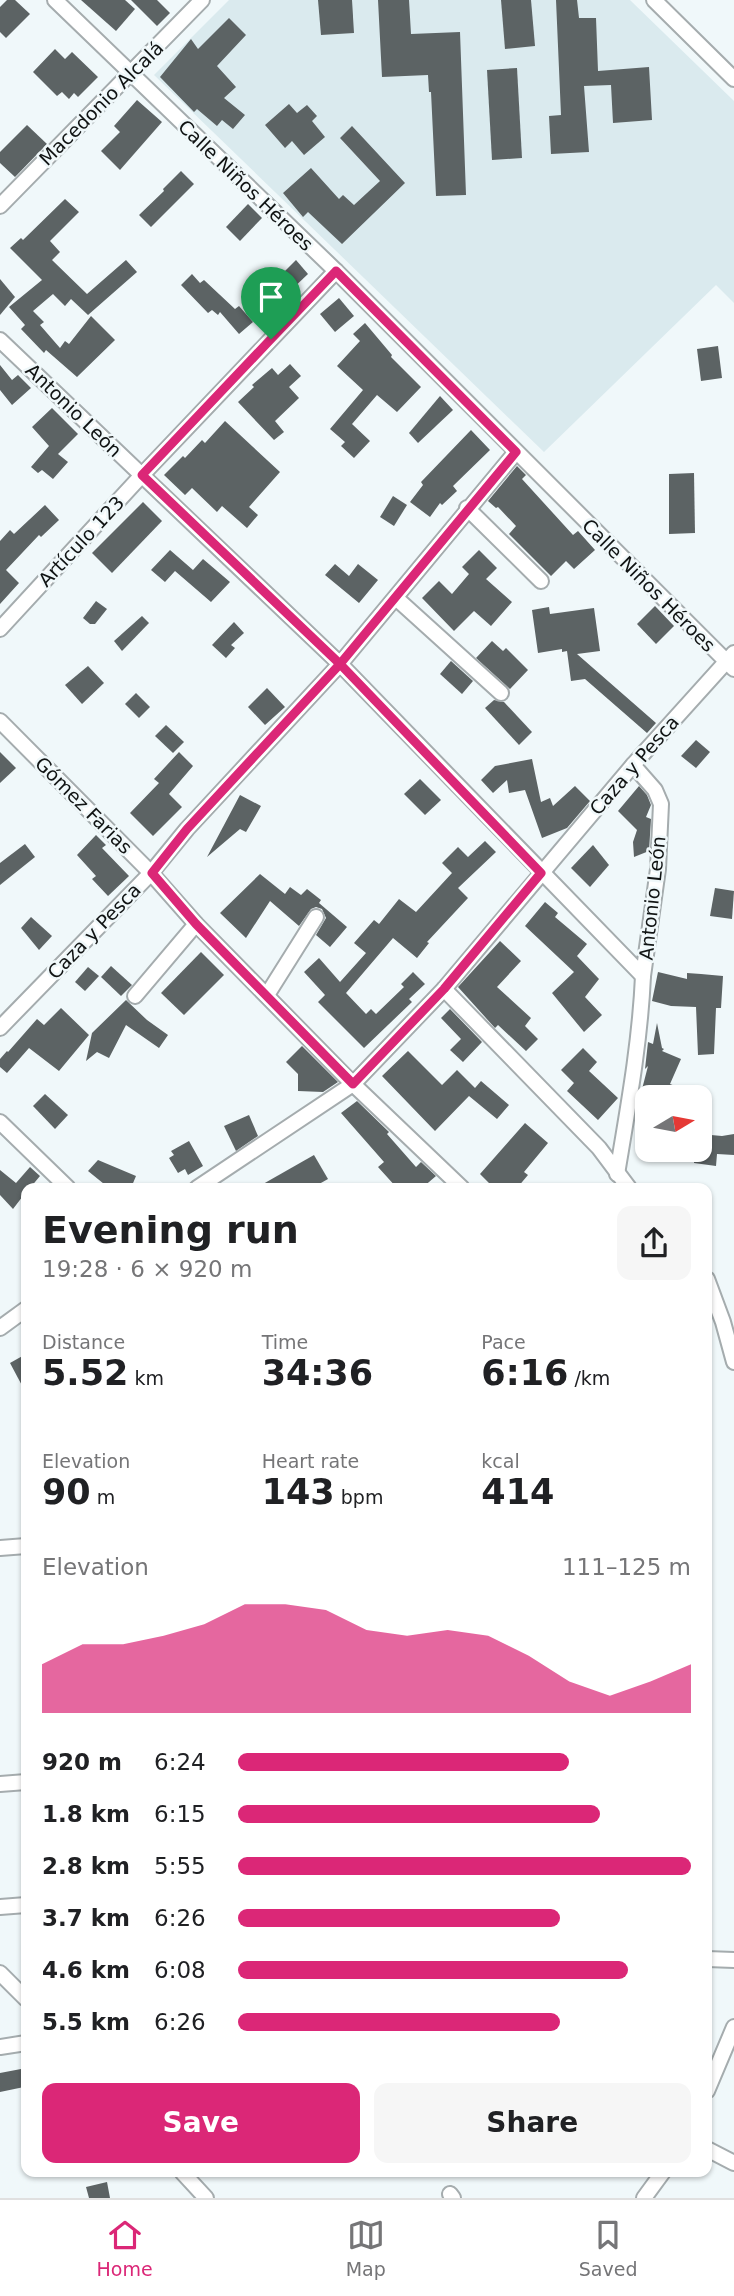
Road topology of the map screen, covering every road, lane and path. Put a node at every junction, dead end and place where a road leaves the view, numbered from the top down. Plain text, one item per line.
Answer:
1 (55, 0) edge
2 (202, 0) edge
3 (654, 0) edge
4 (131, 75) junction
5 (734, 79) edge
6 (0, 206) edge
7 (336, 271) junction
8 (0, 340) edge
9 (516, 452) junction
10 (142, 475) junction
11 (467, 508) junction
12 (541, 581) dead end
13 (396, 598) junction
14 (0, 629) edge
15 (731, 661) edge
16 (340, 664) junction
17 (501, 693) dead end
18 (0, 721) edge
19 (633, 765) junction
20 (152, 873) junction
21 (541, 873) junction
22 (316, 917) dead end
23 (196, 924) junction
24 (643, 976) junction
25 (444, 989) junction
26 (267, 995) junction
27 (135, 996) dead end
28 (0, 1028) edge
29 (353, 1084) junction
30 (0, 1122) edge
31 (617, 1174) junction
32 (63, 1183) edge
33 (204, 1183) edge
34 (457, 1183) edge
35 (625, 1183) edge
36 (712, 1289) edge
37 (21, 1313) edge
38 (729, 1322) edge
39 (0, 1328) edge
40 (734, 1362) edge
41 (21, 1546) edge
42 (0, 1548) edge
43 (21, 1782) edge
44 (0, 1784) edge
45 (21, 1905) edge
46 (0, 1907) edge
47 (712, 1959) edge
48 (734, 1960) edge
49 (0, 1973) edge
50 (21, 1991) edge
51 (734, 2027) edge
52 (21, 2044) edge
53 (0, 2047) edge
54 (712, 2079) edge
55 (712, 2152) edge
56 (734, 2163) edge
57 (187, 2177) edge
58 (659, 2177) edge
59 (206, 2198) edge
60 (643, 2198) edge

1 - 4 street, Calle Niños Héroes
2 - 4 street, Macedonio Alcalá
3 - 5 street
4 - 6 street, Macedonio Alcalá
4 - 7 street, Calle Niños Héroes
7 - 9 street, Calle Niños Héroes
7 - 10 street, Artículo 123
8 - 10 street, Antonio León
9 - 11 street, Caza y Pesca
9 - 15 street, Calle Niños Héroes
10 - 14 street, Artículo 123
10 - 16 street, Antonio León
11 - 12 street
11 - 13 street, Caza y Pesca
13 - 16 street, Caza y Pesca
13 - 17 street
15 - 19 street, Caza y Pesca
16 - 20 street, Caza y Pesca
16 - 21 street, Antonio León
18 - 20 street, Gómez Farias
19 - 21 street, Caza y Pesca
19 - 24 street, Antonio León
20 - 23 street, Gómez Farias
20 - 28 street, Caza y Pesca
21 - 24 street, Antonio León
21 - 25 street, Caza y Pesca
22 - 26 street
23 - 26 street, Gómez Farias
23 - 27 street
24 - 31 street
25 - 29 street, Caza y Pesca
25 - 31 street
26 - 29 street, Gómez Farias
29 - 33 street, Caza y Pesca
29 - 34 street, Gómez Farias
30 - 32 street
31 - 35 street
36 - 38 street
37 - 39 street
38 - 40 street
41 - 42 street
43 - 44 street
45 - 46 street
47 - 48 street
49 - 50 street
51 - 54 street
52 - 53 street
55 - 56 street
57 - 59 street
58 - 60 street

